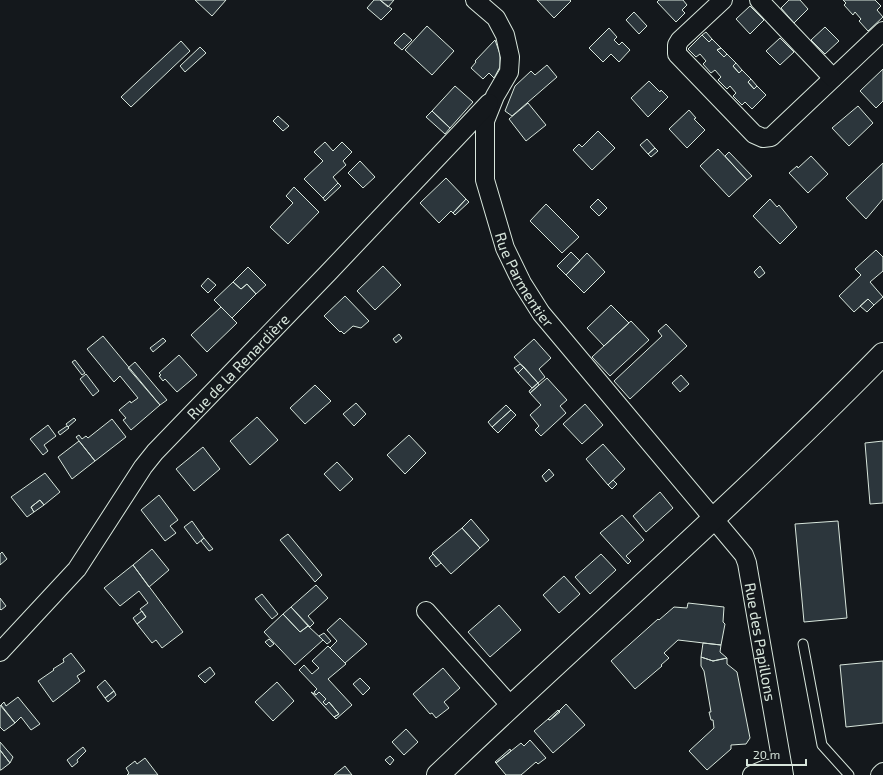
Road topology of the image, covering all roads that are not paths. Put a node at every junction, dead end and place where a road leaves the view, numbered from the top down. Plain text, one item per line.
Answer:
1 (475, 0) edge
2 (722, 0) edge
3 (759, 0) edge
4 (883, 31) edge
5 (833, 78) junction
6 (495, 96) junction
7 (881, 360) edge
8 (714, 520) junction
9 (426, 611) dead end
10 (803, 644) dead end
11 (0, 652) edge
12 (511, 706) junction
13 (784, 771) edge
14 (883, 772) edge
15 (438, 775) edge
16 (752, 775) edge
17 (849, 775) edge
18 (880, 775) edge

1 - 6 street, Rue Parmentier
2 - 5 street
3 - 5 street
4 - 5 street
6 - 8 street, Rue Parmentier
6 - 11 street, Rue de la Renardière
7 - 8 street
8 - 12 street
8 - 13 street, Rue des Papillons
9 - 12 street
10 - 17 lane
12 - 15 street
13 - 16 street
14 - 18 street

